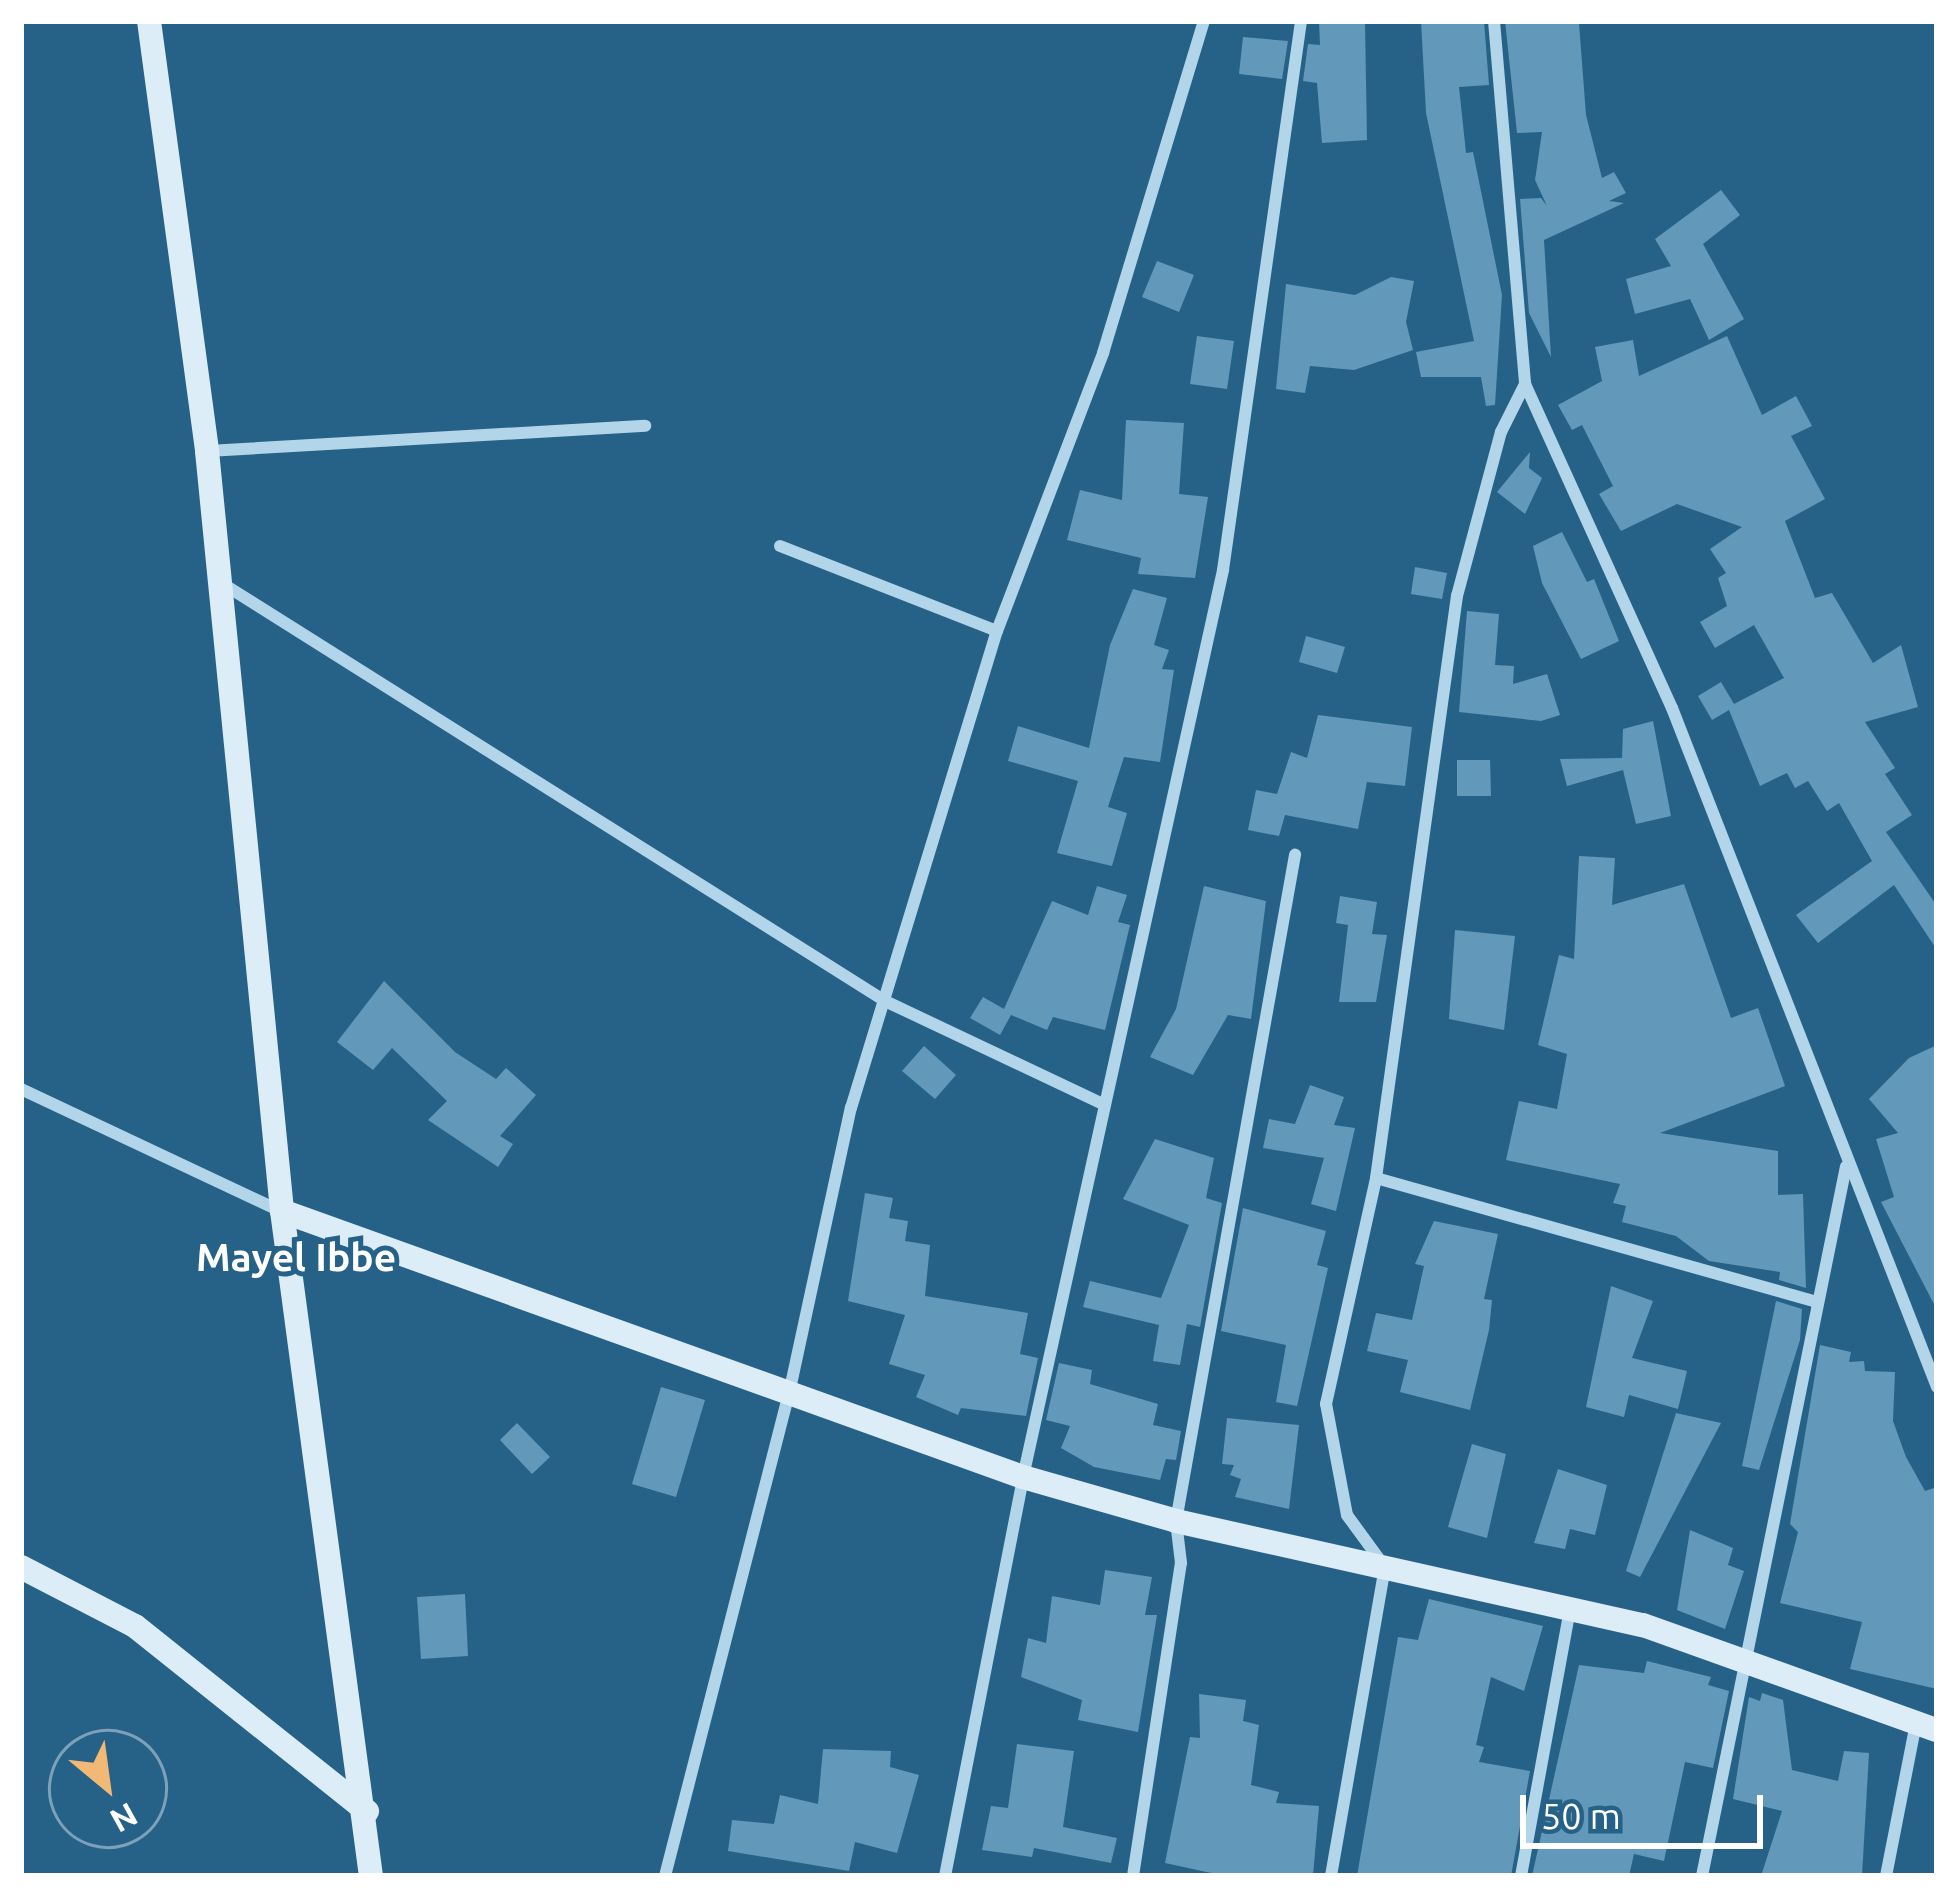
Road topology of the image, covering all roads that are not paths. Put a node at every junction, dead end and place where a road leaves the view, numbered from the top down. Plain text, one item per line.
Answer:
1 (149, 21) edge
2 (1204, 21) edge
3 (1301, 21) edge
4 (1494, 21) edge
5 (1525, 384) junction
6 (645, 426) dead end
7 (207, 452) junction
8 (780, 545) dead end
9 (220, 582) junction
10 (997, 632) junction
11 (1295, 855) dead end
12 (885, 1001) junction
13 (21, 1089) edge
14 (1105, 1106) junction
15 (1847, 1162) junction
16 (1376, 1178) junction
17 (282, 1211) junction
18 (1817, 1302) junction
19 (1934, 1369) edge
20 (1937, 1387) edge
21 (790, 1389) junction
22 (1023, 1477) junction
23 (1176, 1520) junction
24 (21, 1567) edge
25 (1385, 1567) junction
26 (1571, 1606) junction
27 (1741, 1660) junction
28 (1926, 1729) edge
29 (367, 1811) junction
30 (371, 1876) edge
31 (665, 1876) edge
32 (944, 1876) edge
33 (1133, 1876) edge
34 (1331, 1876) edge
35 (1521, 1876) edge
36 (1702, 1876) edge
37 (1886, 1876) edge

1 - 7 street
2 - 10 street
3 - 14 street
4 - 5 street
5 - 15 street
5 - 16 street
6 - 7 street
7 - 9 street
8 - 10 street
9 - 12 street
9 - 17 street
10 - 12 street
11 - 23 street
12 - 14 street
12 - 21 street
13 - 17 street
14 - 22 street
15 - 18 street
15 - 19 street
16 - 18 street
16 - 25 street
17 - 21 street
17 - 29 street
18 - 27 street
19 - 20 street
21 - 22 street
21 - 31 street
22 - 23 street
22 - 32 street
23 - 25 street
23 - 33 street
24 - 29 street
25 - 26 street
25 - 34 street
26 - 27 street
26 - 35 street
27 - 28 street
27 - 36 street
28 - 37 street
29 - 30 street

